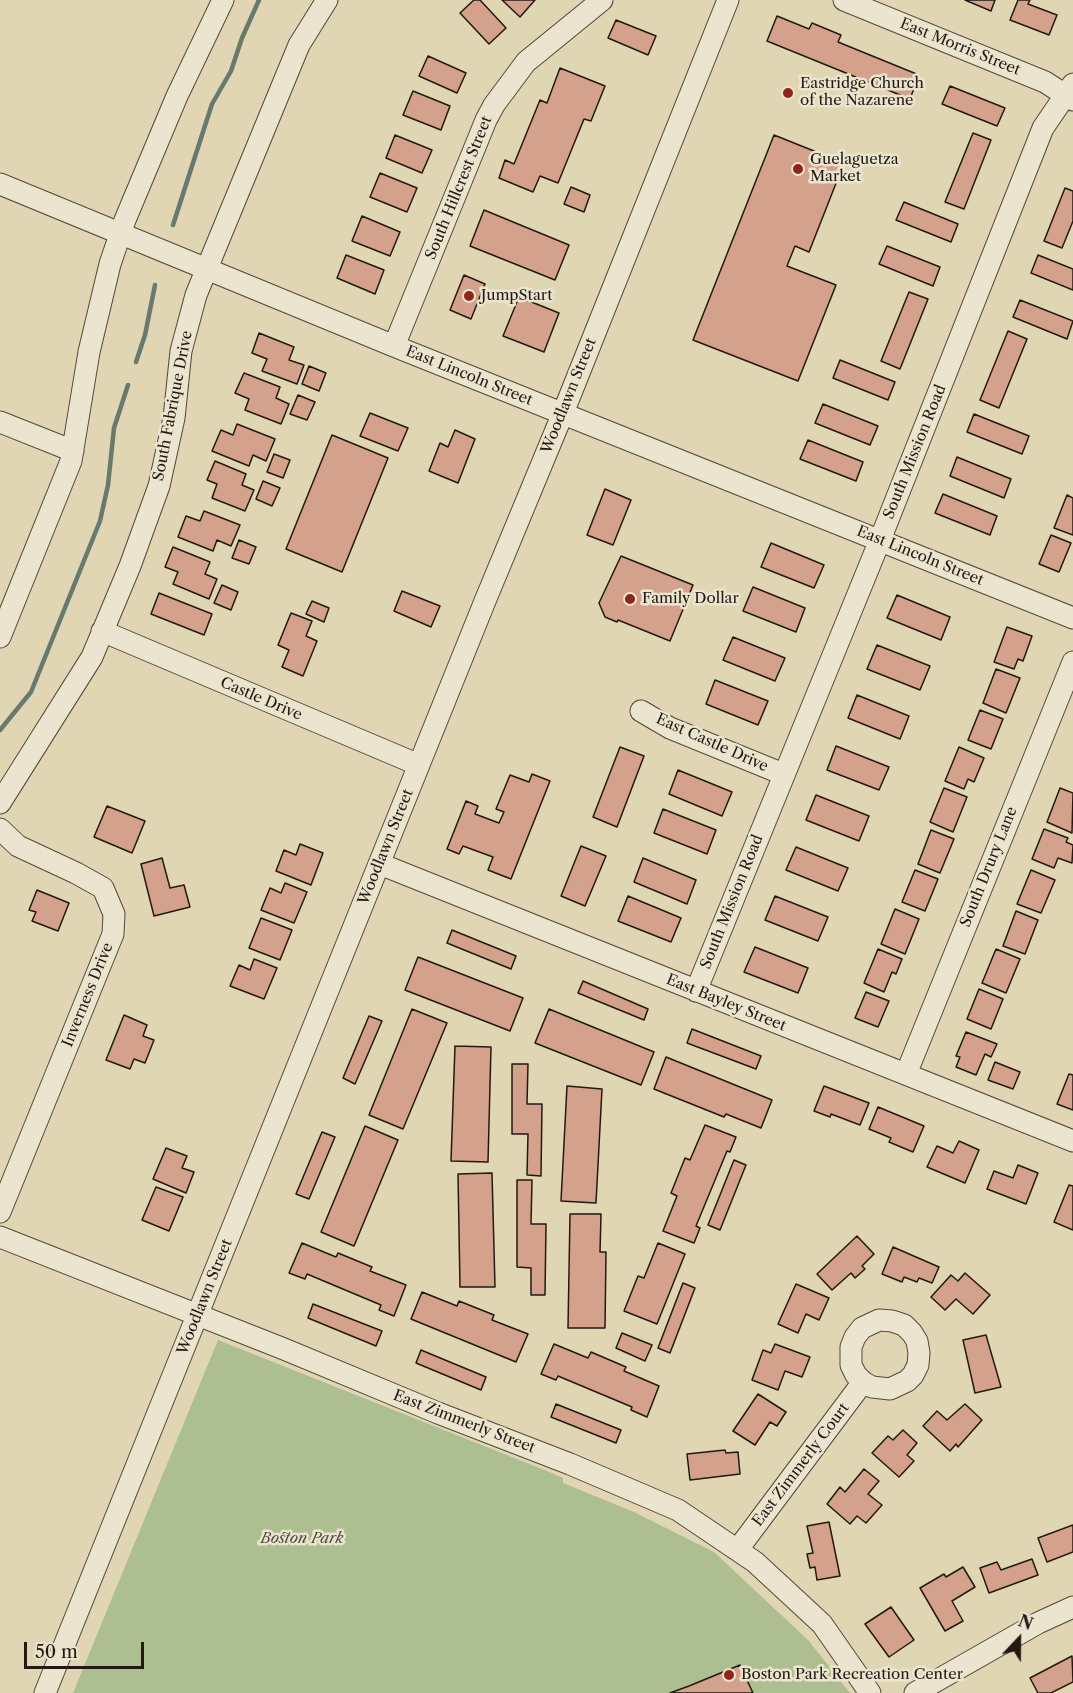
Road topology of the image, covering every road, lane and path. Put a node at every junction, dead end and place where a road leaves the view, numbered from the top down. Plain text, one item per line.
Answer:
1 (223, 0) edge
2 (327, 0) edge
3 (602, 0) edge
4 (728, 0) edge
5 (844, 0) edge
6 (1070, 92) edge
7 (0, 184) edge
8 (121, 234) junction
9 (207, 269) junction
10 (394, 346) junction
11 (563, 413) junction
12 (0, 422) edge
13 (73, 451) junction
14 (880, 540) junction
15 (1073, 618) edge
16 (102, 631) junction
17 (0, 637) edge
18 (1073, 662) edge
19 (641, 711) dead end
20 (419, 765) junction
21 (783, 774) junction
22 (0, 803) edge
23 (0, 829) edge
24 (380, 864) junction
25 (696, 991) junction
26 (906, 1074) junction
27 (1073, 1141) edge
28 (0, 1212) edge
29 (0, 1236) edge
30 (197, 1316) junction
31 (863, 1382) dead end
32 (738, 1549) junction
33 (1073, 1607) edge
34 (45, 1693) edge
35 (870, 1693) edge
36 (915, 1693) edge

1 - 8 street
2 - 9 street, South Fabrique Drive
3 - 10 street, South Hillcrest Street
4 - 11 street, Woodlawn Street
5 - 6 street, East Morris Street
6 - 14 street, South Mission Road
7 - 8 street, East Lincoln Street
8 - 9 street, East Lincoln Street
8 - 13 street
9 - 10 street, East Lincoln Street
9 - 16 street, South Fabrique Drive
10 - 11 street, East Lincoln Street
11 - 14 street, East Lincoln Street
11 - 20 street, Woodlawn Street
12 - 13 street
13 - 17 street
14 - 15 street, East Lincoln Street
14 - 21 street, South Mission Road
16 - 20 street, Castle Drive
16 - 22 street, South Fabrique Drive
18 - 26 street, South Drury Lane
19 - 21 street, East Castle Drive
20 - 24 street, Woodlawn Street
21 - 25 street, South Mission Road
23 - 28 street, Inverness Drive
24 - 25 street, East Bayley Street
24 - 30 street, Woodlawn Street
25 - 26 street, East Bayley Street
26 - 27 street, East Bayley Street
29 - 30 street, East Zimmerly Street
30 - 32 street, East Zimmerly Street
30 - 34 street, Woodlawn Street
31 - 32 street, East Zimmerly Court
32 - 35 street, East Zimmerly Street
33 - 36 street

